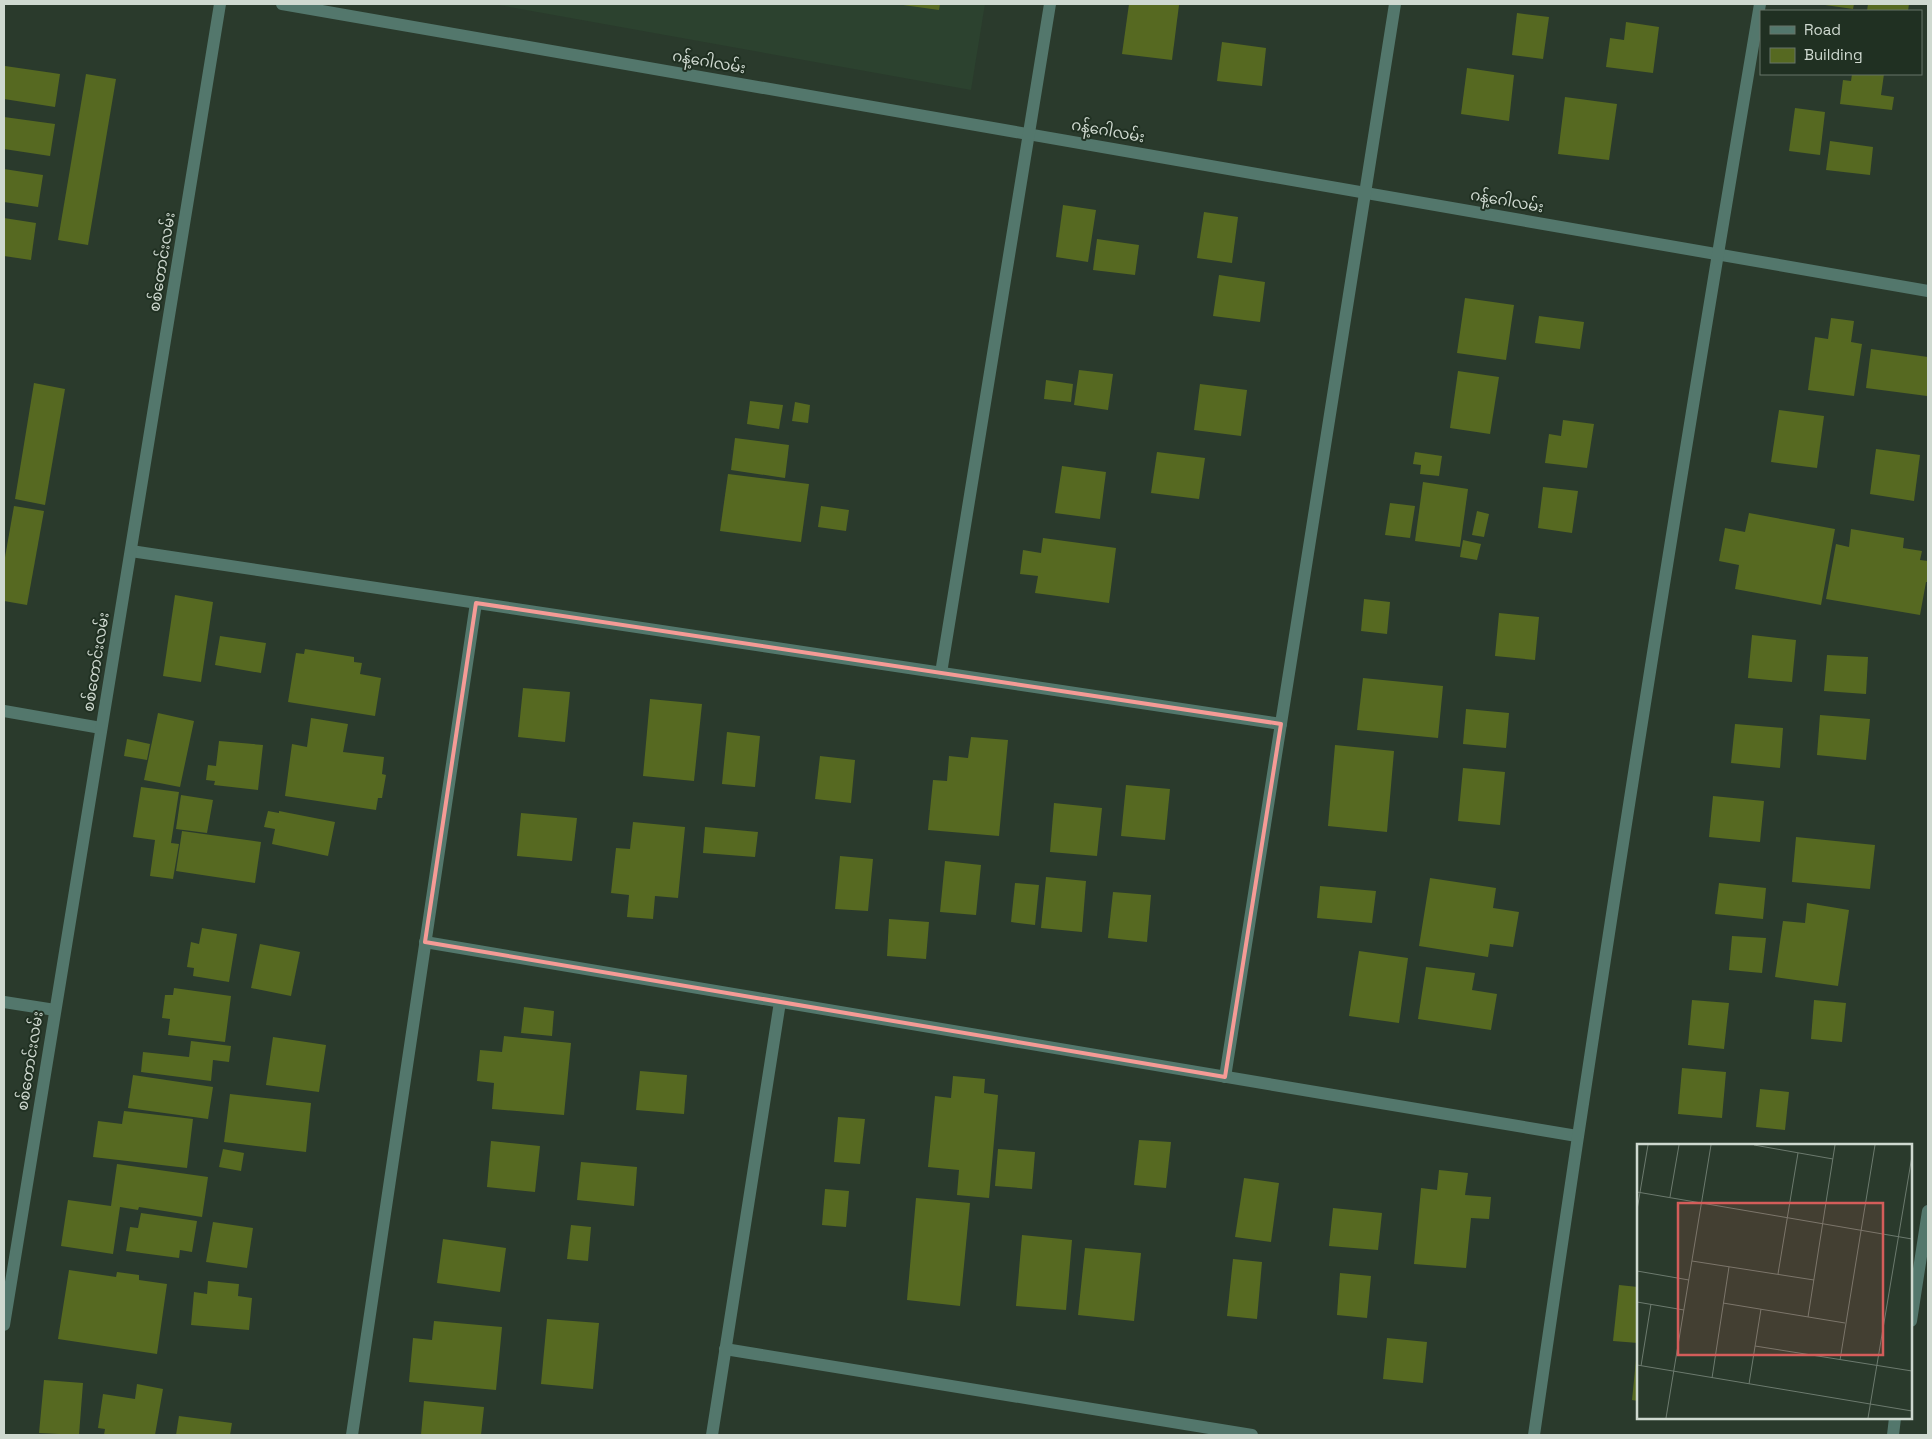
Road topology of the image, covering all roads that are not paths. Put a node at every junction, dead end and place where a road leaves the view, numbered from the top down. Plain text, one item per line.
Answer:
1 (220, 4) edge
2 (282, 4) edge
3 (1050, 4) edge
4 (1395, 4) edge
5 (1760, 4) edge
6 (1028, 134) junction
7 (1365, 193) junction
8 (1718, 254) junction
9 (1928, 291) edge
10 (131, 551) junction
11 (476, 603) junction
12 (941, 673) junction
13 (4, 712) edge
14 (1280, 724) junction
15 (101, 728) junction
16 (425, 942) junction
17 (4, 1002) edge
18 (780, 1002) junction
19 (55, 1010) junction
20 (1224, 1077) junction
21 (1577, 1136) junction
22 (1928, 1211) edge
23 (1912, 1315) edge
24 (4, 1325) edge
25 (726, 1349) junction
26 (1896, 1419) edge
27 (352, 1435) edge
28 (712, 1435) edge
29 (1252, 1435) edge
30 (1534, 1435) edge
31 (1893, 1435) edge

1 - 10 street, စစ်တောင်းလမ်း
2 - 6 street, ဂန့်ဂေါလမ်း
3 - 6 street
4 - 7 street
5 - 8 street
6 - 7 street, ဂန့်ဂေါလမ်း
6 - 12 street
7 - 8 street, ဂန့်ဂေါလမ်း
7 - 14 street
8 - 9 street, ဂန့်ဂေါလမ်း
8 - 21 street
10 - 11 street
10 - 15 street, စစ်တောင်းလမ်း
11 - 12 street
11 - 16 street
12 - 14 street
13 - 15 street
14 - 20 street
15 - 19 street, စစ်တောင်းလမ်း
16 - 18 street
16 - 27 street
17 - 19 street
18 - 20 street
18 - 25 street
19 - 24 street, စစ်တောင်းလမ်း
20 - 21 street
21 - 30 street
22 - 23 street
25 - 28 street
25 - 29 street
26 - 31 street

